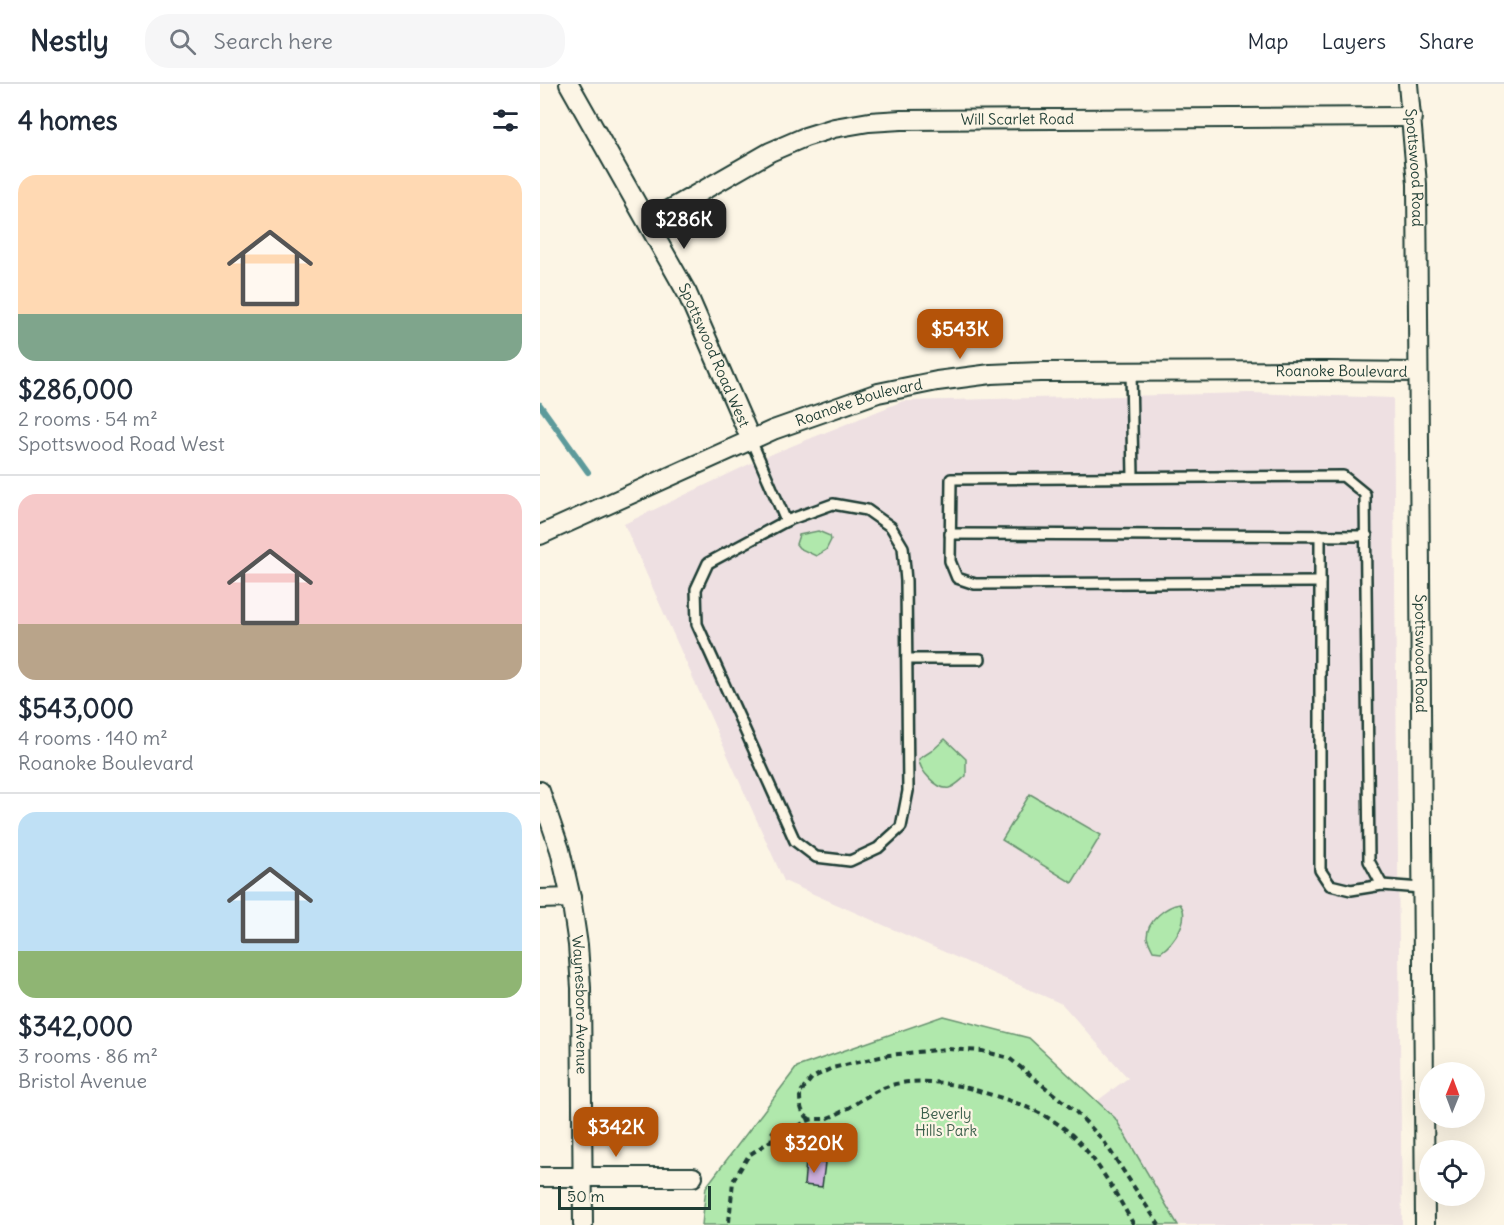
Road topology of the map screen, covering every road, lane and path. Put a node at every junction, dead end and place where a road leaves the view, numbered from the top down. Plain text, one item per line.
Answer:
1 (569, 84) edge
2 (1408, 84) edge
3 (1412, 117) junction
4 (648, 222) junction
5 (1131, 372) junction
6 (1418, 372) junction
7 (751, 440) junction
8 (1133, 477) junction
9 (786, 521) junction
10 (950, 534) junction
11 (540, 535) edge
12 (1320, 535) junction
13 (1367, 536) junction
14 (1320, 582) junction
15 (907, 659) junction
16 (980, 659) dead end
17 (540, 791) edge
18 (1382, 885) junction
19 (1422, 888) junction
20 (571, 898) junction
21 (540, 899) edge
22 (811, 1119) junction
23 (790, 1131) junction
24 (772, 1140) junction
25 (582, 1175) junction
26 (540, 1177) edge
27 (693, 1177) dead end
28 (729, 1222) dead end
29 (583, 1225) edge
30 (1134, 1225) edge
31 (1159, 1225) edge
32 (1425, 1225) edge

1 - 4 street, Spottswood Road West
2 - 3 street, Spottswood Road
3 - 4 street, Will Scarlet Road
3 - 6 street, Spottswood Road
4 - 7 street, Spottswood Road West
5 - 6 street, Roanoke Boulevard
5 - 7 street, Roanoke Boulevard
5 - 8 lane
6 - 19 street, Spottswood Road
7 - 9 lane
7 - 11 street, Roanoke Boulevard
8 - 10 lane
8 - 13 lane
9 - 15 lane
9 - 15 lane
10 - 12 lane
10 - 14 lane
12 - 13 lane
12 - 14 lane
13 - 18 lane
14 - 18 lane
15 - 16 lane
17 - 20 street, Waynesboro Avenue
18 - 19 lane
19 - 32 street, Spottswood Road
20 - 21 street
20 - 25 street, Waynesboro Avenue
22 - 23 path
22 - 30 path
22 - 31 path
23 - 24 path
23 - 24 path
24 - 28 path
25 - 26 street
25 - 27 street
25 - 29 street, Waynesboro Avenue

